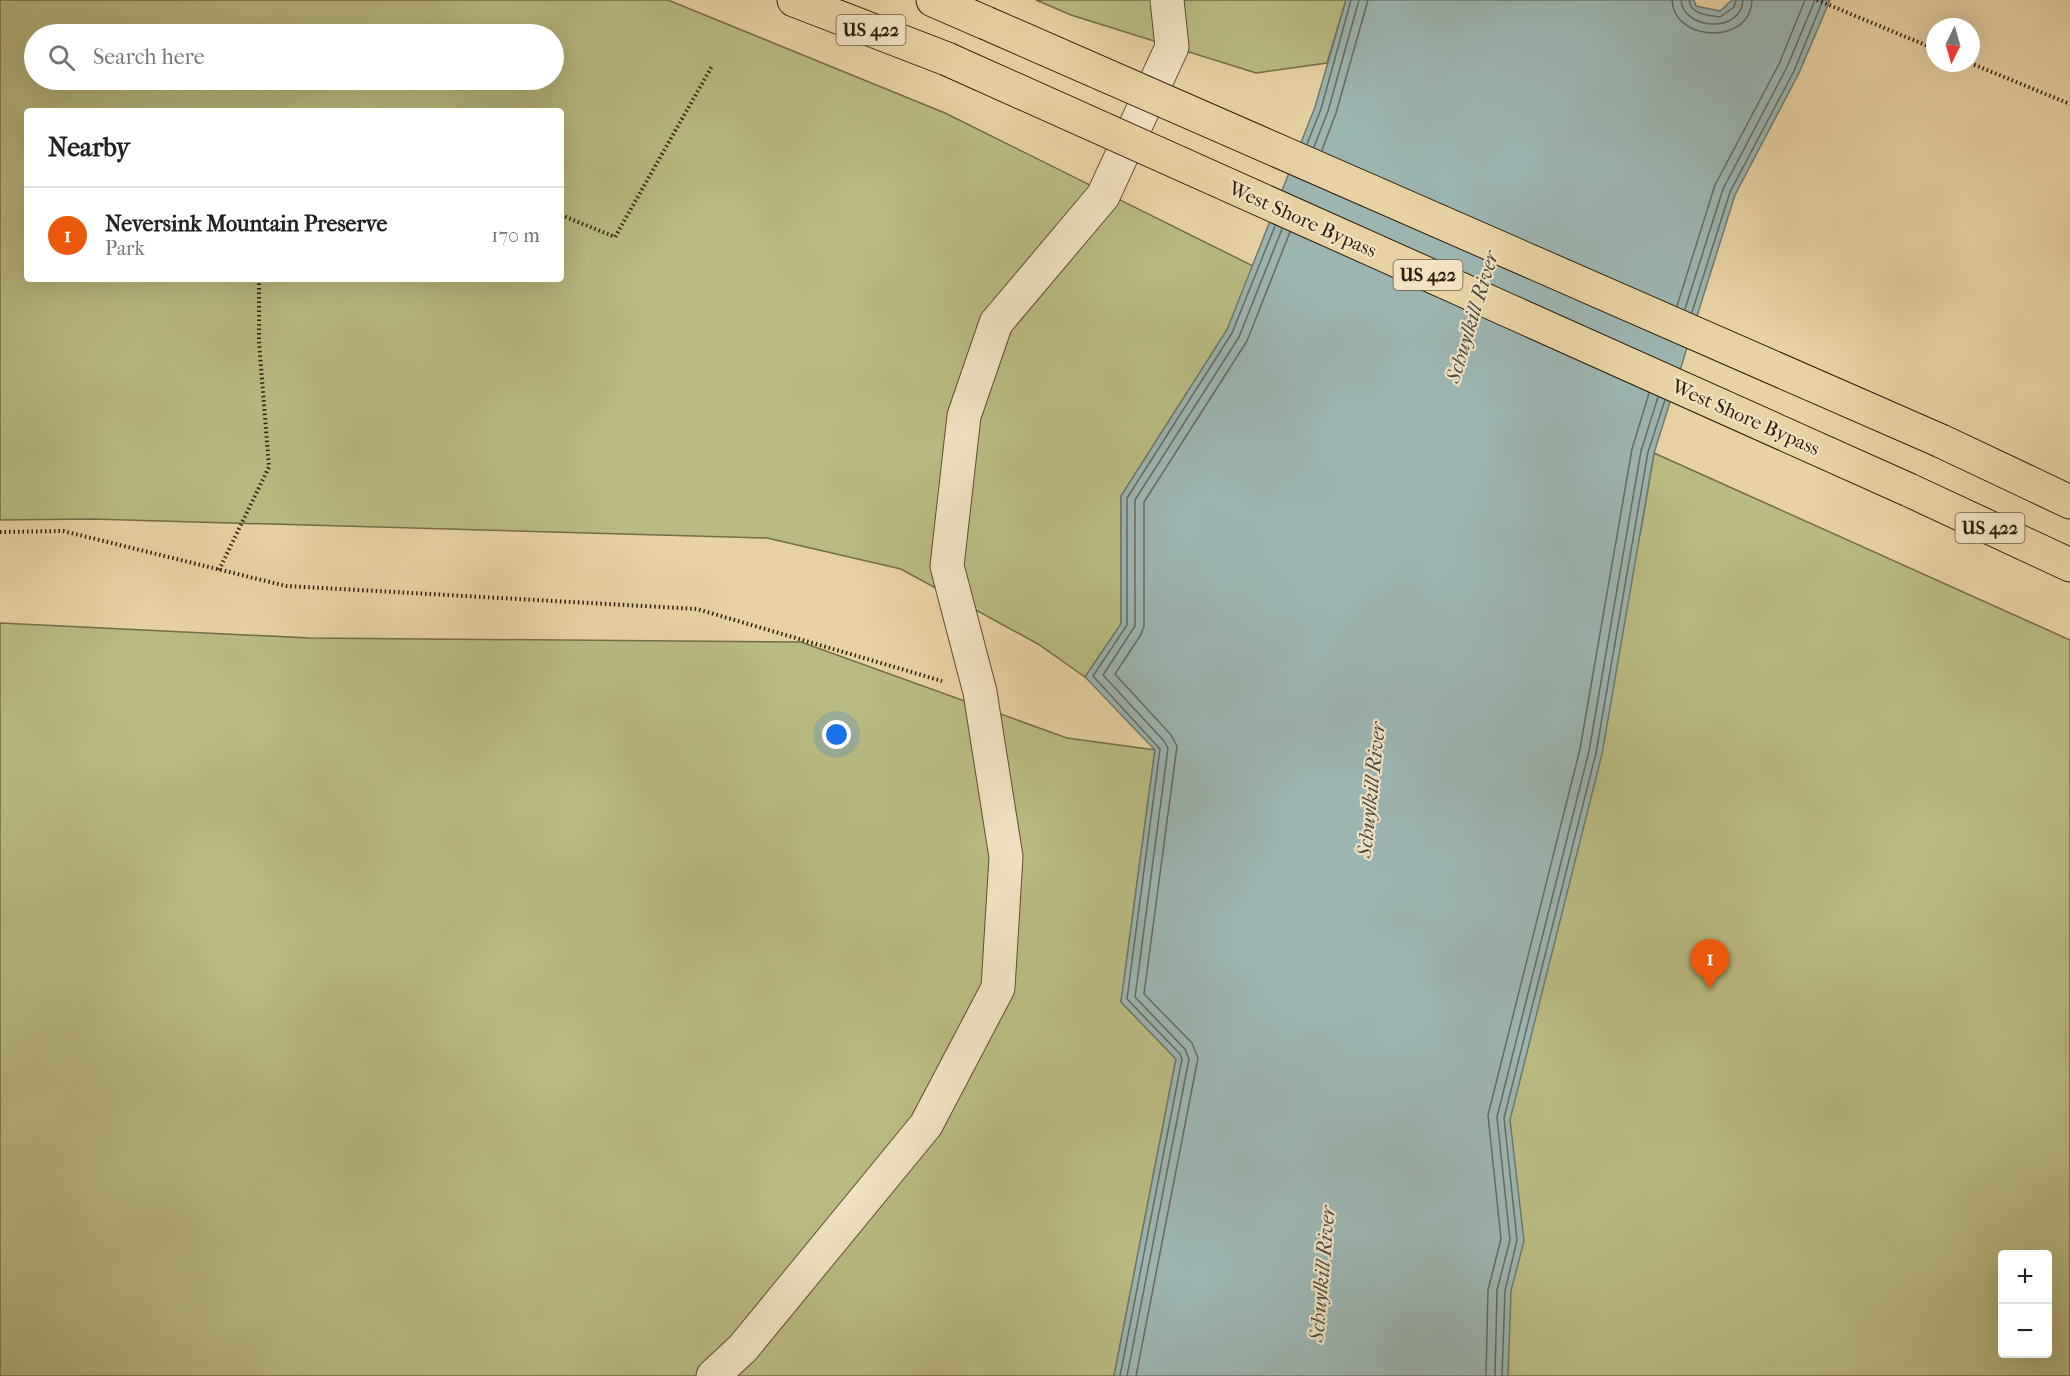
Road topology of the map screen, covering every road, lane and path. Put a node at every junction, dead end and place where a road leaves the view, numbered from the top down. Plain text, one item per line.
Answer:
1 (794, 0) edge
2 (933, 0) edge
3 (1167, 0) edge
4 (1817, 0) edge
5 (1926, 45) edge
6 (712, 66) dead end
7 (1980, 67) edge
8 (2070, 104) edge
9 (564, 216) edge
10 (259, 282) edge
11 (2070, 502) edge
12 (0, 532) edge
13 (2070, 565) edge
14 (219, 570) junction
15 (980, 692) junction
16 (713, 1376) edge

1 - 13 highway, West Shore Bypass / US 422, bridge
2 - 11 highway, US 422, bridge
3 - 15 street
4 - 5 path
6 - 9 path
7 - 8 path
10 - 14 path
12 - 14 path
14 - 15 path
15 - 16 street

